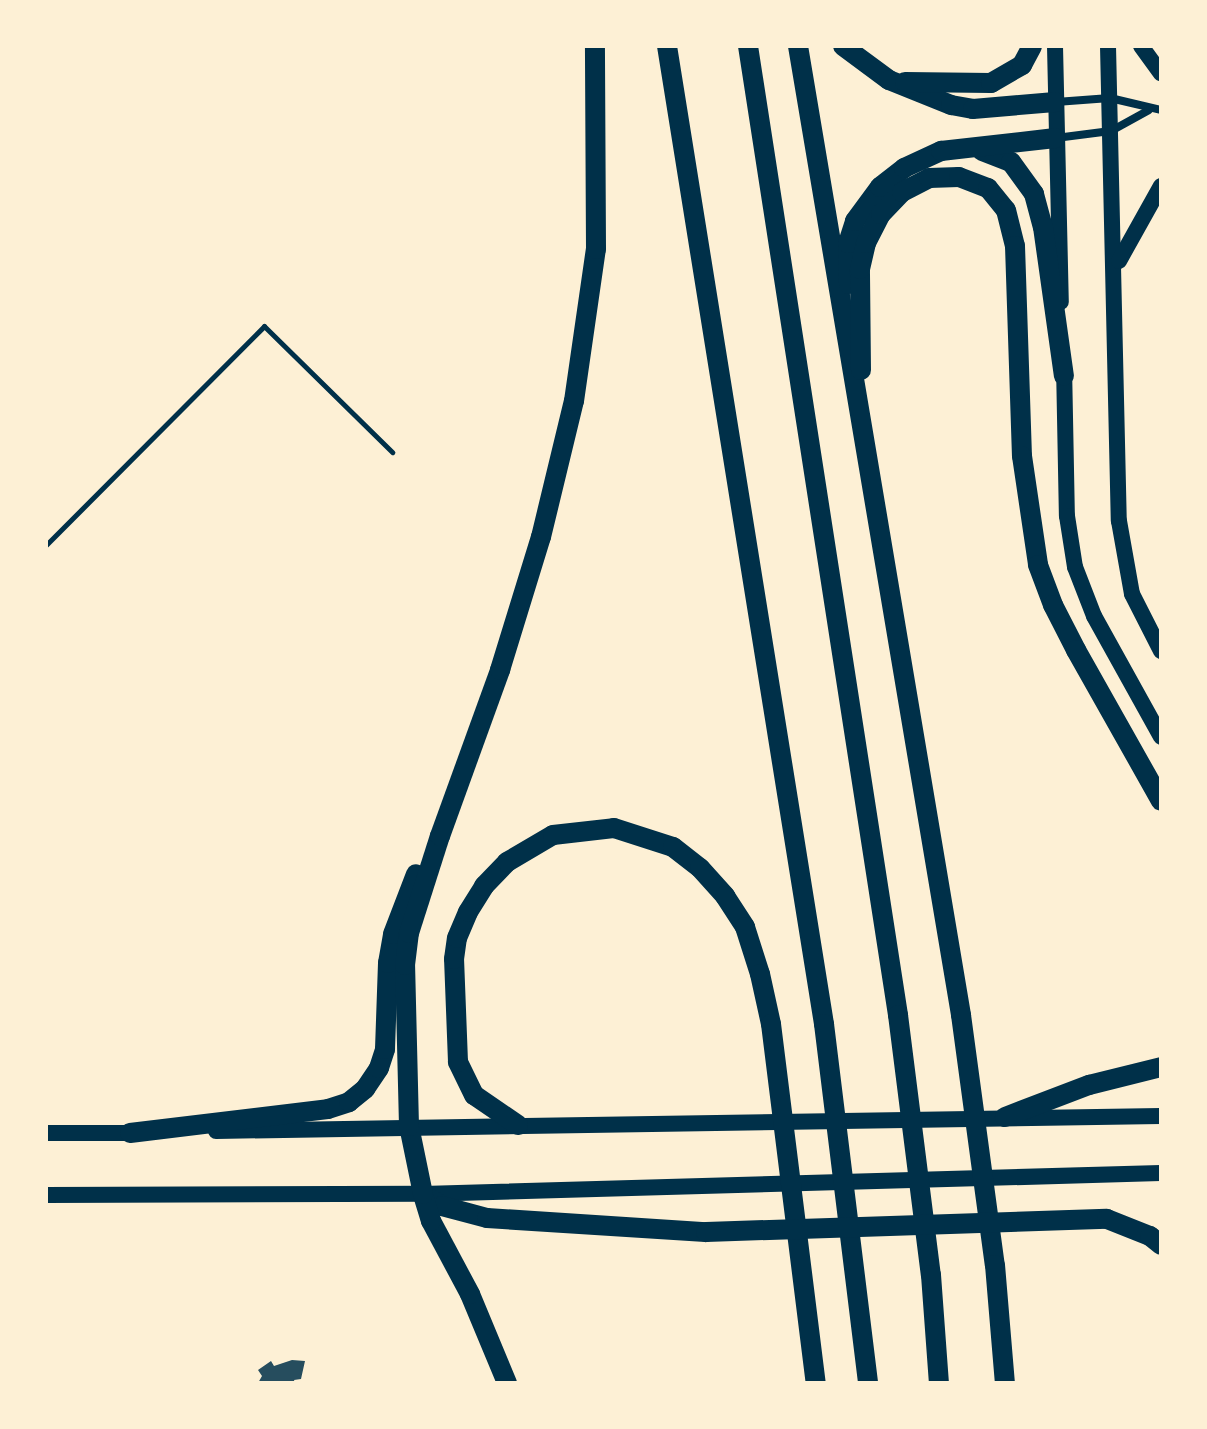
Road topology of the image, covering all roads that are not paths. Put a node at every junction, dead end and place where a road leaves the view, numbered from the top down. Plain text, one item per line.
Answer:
1 (595, 46) edge
2 (667, 46) edge
3 (748, 46) edge
4 (798, 46) edge
5 (843, 46) edge
6 (1032, 46) edge
7 (1055, 46) edge
8 (1108, 46) edge
9 (1141, 46) edge
10 (1161, 74) edge
11 (889, 80) junction
12 (1110, 98) junction
13 (1055, 102) junction
14 (1150, 110) junction
15 (1161, 110) edge
16 (1111, 131) junction
17 (1055, 138) junction
18 (954, 150) junction
19 (1161, 186) edge
20 (1116, 269) junction
21 (861, 373) junction
22 (1064, 376) junction
23 (862, 435) junction
24 (392, 452) dead end
25 (46, 545) edge
26 (1161, 651) edge
27 (1161, 737) edge
28 (1161, 801) edge
29 (440, 836) junction
30 (1161, 1067) edge
31 (1161, 1116) edge
32 (1005, 1117) junction
33 (518, 1125) junction
34 (409, 1126) junction
35 (46, 1133) edge
36 (130, 1133) junction
37 (1161, 1176) edge
38 (423, 1194) junction
39 (46, 1195) edge
40 (1161, 1245) edge
41 (507, 1383) edge
42 (816, 1383) edge
43 (868, 1383) edge
44 (939, 1383) edge
45 (1005, 1383) edge

1 - 29 highway
2 - 43 highway
3 - 44 highway
4 - 23 highway
5 - 11 highway
6 - 11 highway
7 - 13 main road
8 - 12 main road
9 - 10 main road
11 - 13 highway
12 - 13 street
12 - 14 street
12 - 16 main road
13 - 17 main road
14 - 15 street
14 - 16 street
16 - 17 street
16 - 20 main road
17 - 18 highway
17 - 22 main road
18 - 21 highway
18 - 22 highway
19 - 20 main road
20 - 26 main road
21 - 23 highway
21 - 28 highway
22 - 27 main road
23 - 45 highway
24 - 25 lane
29 - 34 highway
29 - 36 highway
30 - 32 highway
31 - 32 main road
32 - 33 main road
33 - 34 main road
33 - 42 highway
34 - 36 main road
34 - 38 highway
35 - 36 main road
37 - 38 main road
38 - 39 main road
38 - 40 highway
38 - 41 highway

